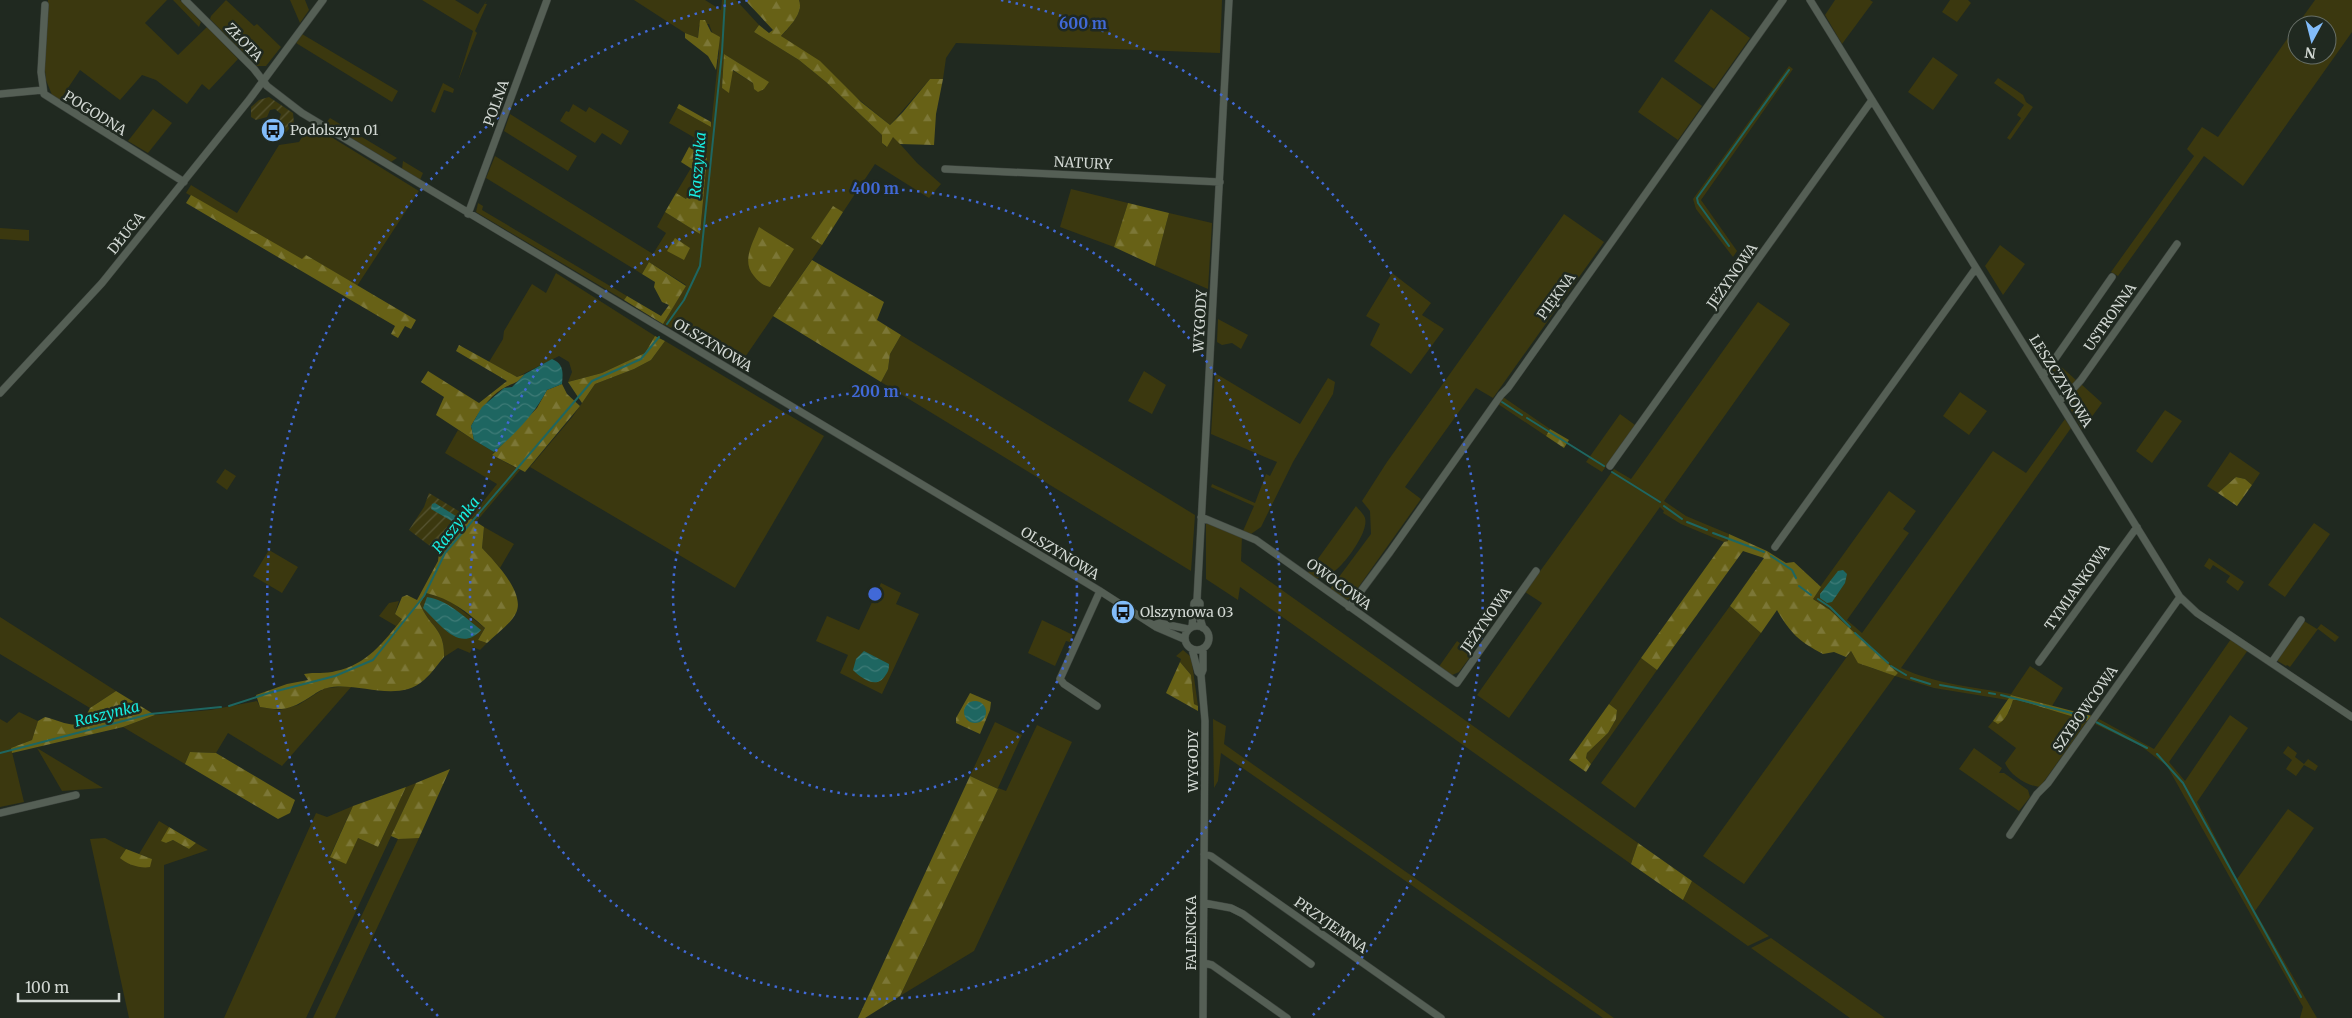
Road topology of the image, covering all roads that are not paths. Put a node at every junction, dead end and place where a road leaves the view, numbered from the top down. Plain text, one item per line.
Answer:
1 (185, 0) edge
2 (323, 0) edge
3 (547, 0) edge
4 (1229, 0) edge
5 (1783, 0) edge
6 (1810, 0) edge
7 (45, 5) dead end
8 (262, 82) junction
9 (43, 90) junction
10 (0, 94) edge
11 (1872, 100) junction
12 (945, 169) dead end
13 (184, 182) junction
14 (1220, 182) junction
15 (468, 214) junction
16 (2176, 244) dead end
17 (1976, 268) junction
18 (2112, 277) dead end
19 (2043, 376) junction
20 (0, 392) edge
21 (2059, 401) junction
22 (1610, 466) dead end
23 (1201, 517) junction
24 (2137, 527) junction
25 (1776, 547) dead end
26 (1536, 571) dead end
27 (1100, 591) junction
28 (2180, 597) junction
29 (1197, 600) junction
30 (1349, 607) junction
31 (2301, 620) dead end
32 (1154, 624) junction
33 (1190, 628) junction
34 (1204, 628) junction
35 (1184, 639) junction
36 (1203, 649) junction
37 (1192, 650) junction
38 (2039, 662) dead end
39 (2272, 662) junction
40 (1201, 675) junction
41 (1457, 684) joint
42 (1097, 706) dead end
43 (2352, 717) edge
44 (76, 795) dead end
45 (0, 813) edge
46 (2010, 836) dead end
47 (1204, 851) junction
48 (1204, 903) junction
49 (1204, 963) junction
50 (1311, 964) dead end
51 (1203, 1018) edge
52 (1287, 1018) edge
53 (1442, 1018) edge

1 - 8 street, ZŁOTA
2 - 8 street, DŁUGA
3 - 15 street, POLNA
4 - 14 street, WYGODY
5 - 30 street, PIĘKNA
6 - 11 street, LESZCZYNOWA
7 - 9 street, POGODNA
8 - 13 street, DŁUGA
8 - 15 street, OLSZYNOWA
9 - 10 street
9 - 13 street, POGODNA
11 - 17 street, LESZCZYNOWA
11 - 22 street, JEŻYNOWA
12 - 14 street, NATURY
13 - 20 street, DŁUGA
14 - 23 street, WYGODY
15 - 27 street, OLSZYNOWA
16 - 21 street, USTRONNA
17 - 19 street, LESZCZYNOWA
17 - 25 street
18 - 19 street
19 - 21 street, LESZCZYNOWA
21 - 24 street, LESZCZYNOWA
23 - 29 street, WYGODY
23 - 30 street, OWOCOWA
24 - 28 street, LESZCZYNOWA
24 - 38 street, TYMIANKOWA
26 - 41 street, JEŻYNOWA
27 - 32 street, OLSZYNOWA
27 - 42 street
28 - 39 street, LESZCZYNOWA
28 - 46 street, SZYBOWCOWA
29 - 33 street, WYGODY
29 - 34 street, WYGODY
30 - 41 street, OWOCOWA
31 - 39 street
32 - 33 street, OLSZYNOWA
32 - 35 street, OLSZYNOWA
33 - 34 street
33 - 35 street
34 - 36 street
35 - 37 street
36 - 37 street
36 - 40 street, WYGODY
37 - 40 street, WYGODY
39 - 43 street, LESZCZYNOWA
40 - 47 street, WYGODY
44 - 45 street
47 - 48 street, FALENCKA
47 - 53 street, PRZYJEMNA
48 - 49 street, FALENCKA
48 - 50 street
49 - 51 street, FALENCKA
49 - 52 street

